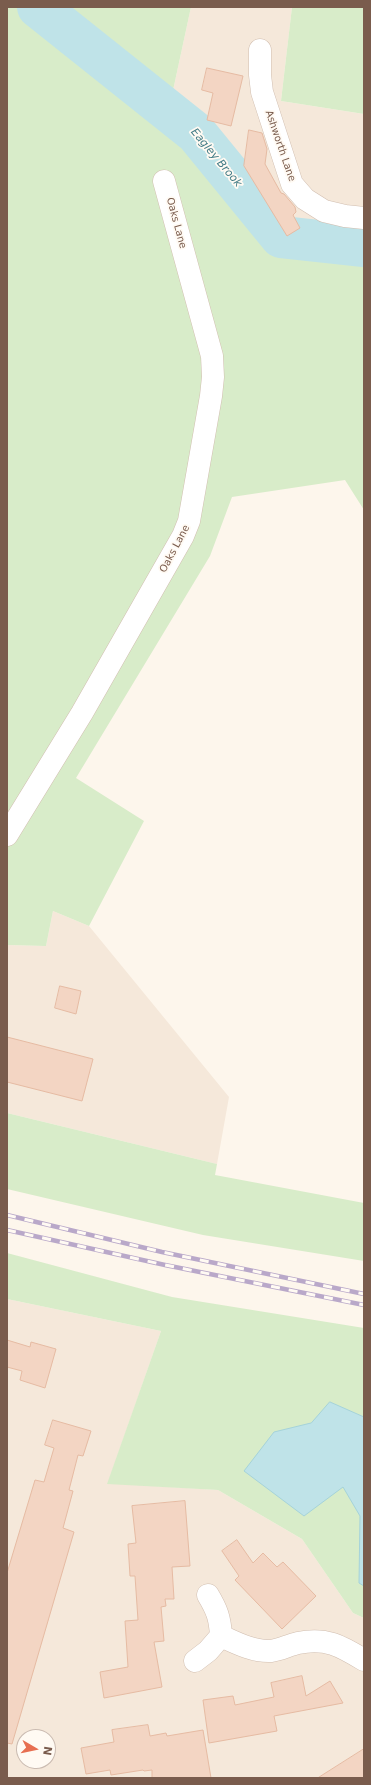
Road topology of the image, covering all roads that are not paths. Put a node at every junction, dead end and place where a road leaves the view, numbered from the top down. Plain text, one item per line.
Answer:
1 (260, 50) dead end
2 (164, 181) dead end
3 (364, 218) edge
4 (7, 835) edge
5 (208, 1595) dead end
6 (221, 1636) junction
7 (364, 1660) edge
8 (195, 1661) dead end

1 - 3 street, Ashworth Lane
2 - 4 street, Oaks Lane
5 - 6 street
6 - 7 street
6 - 8 street

